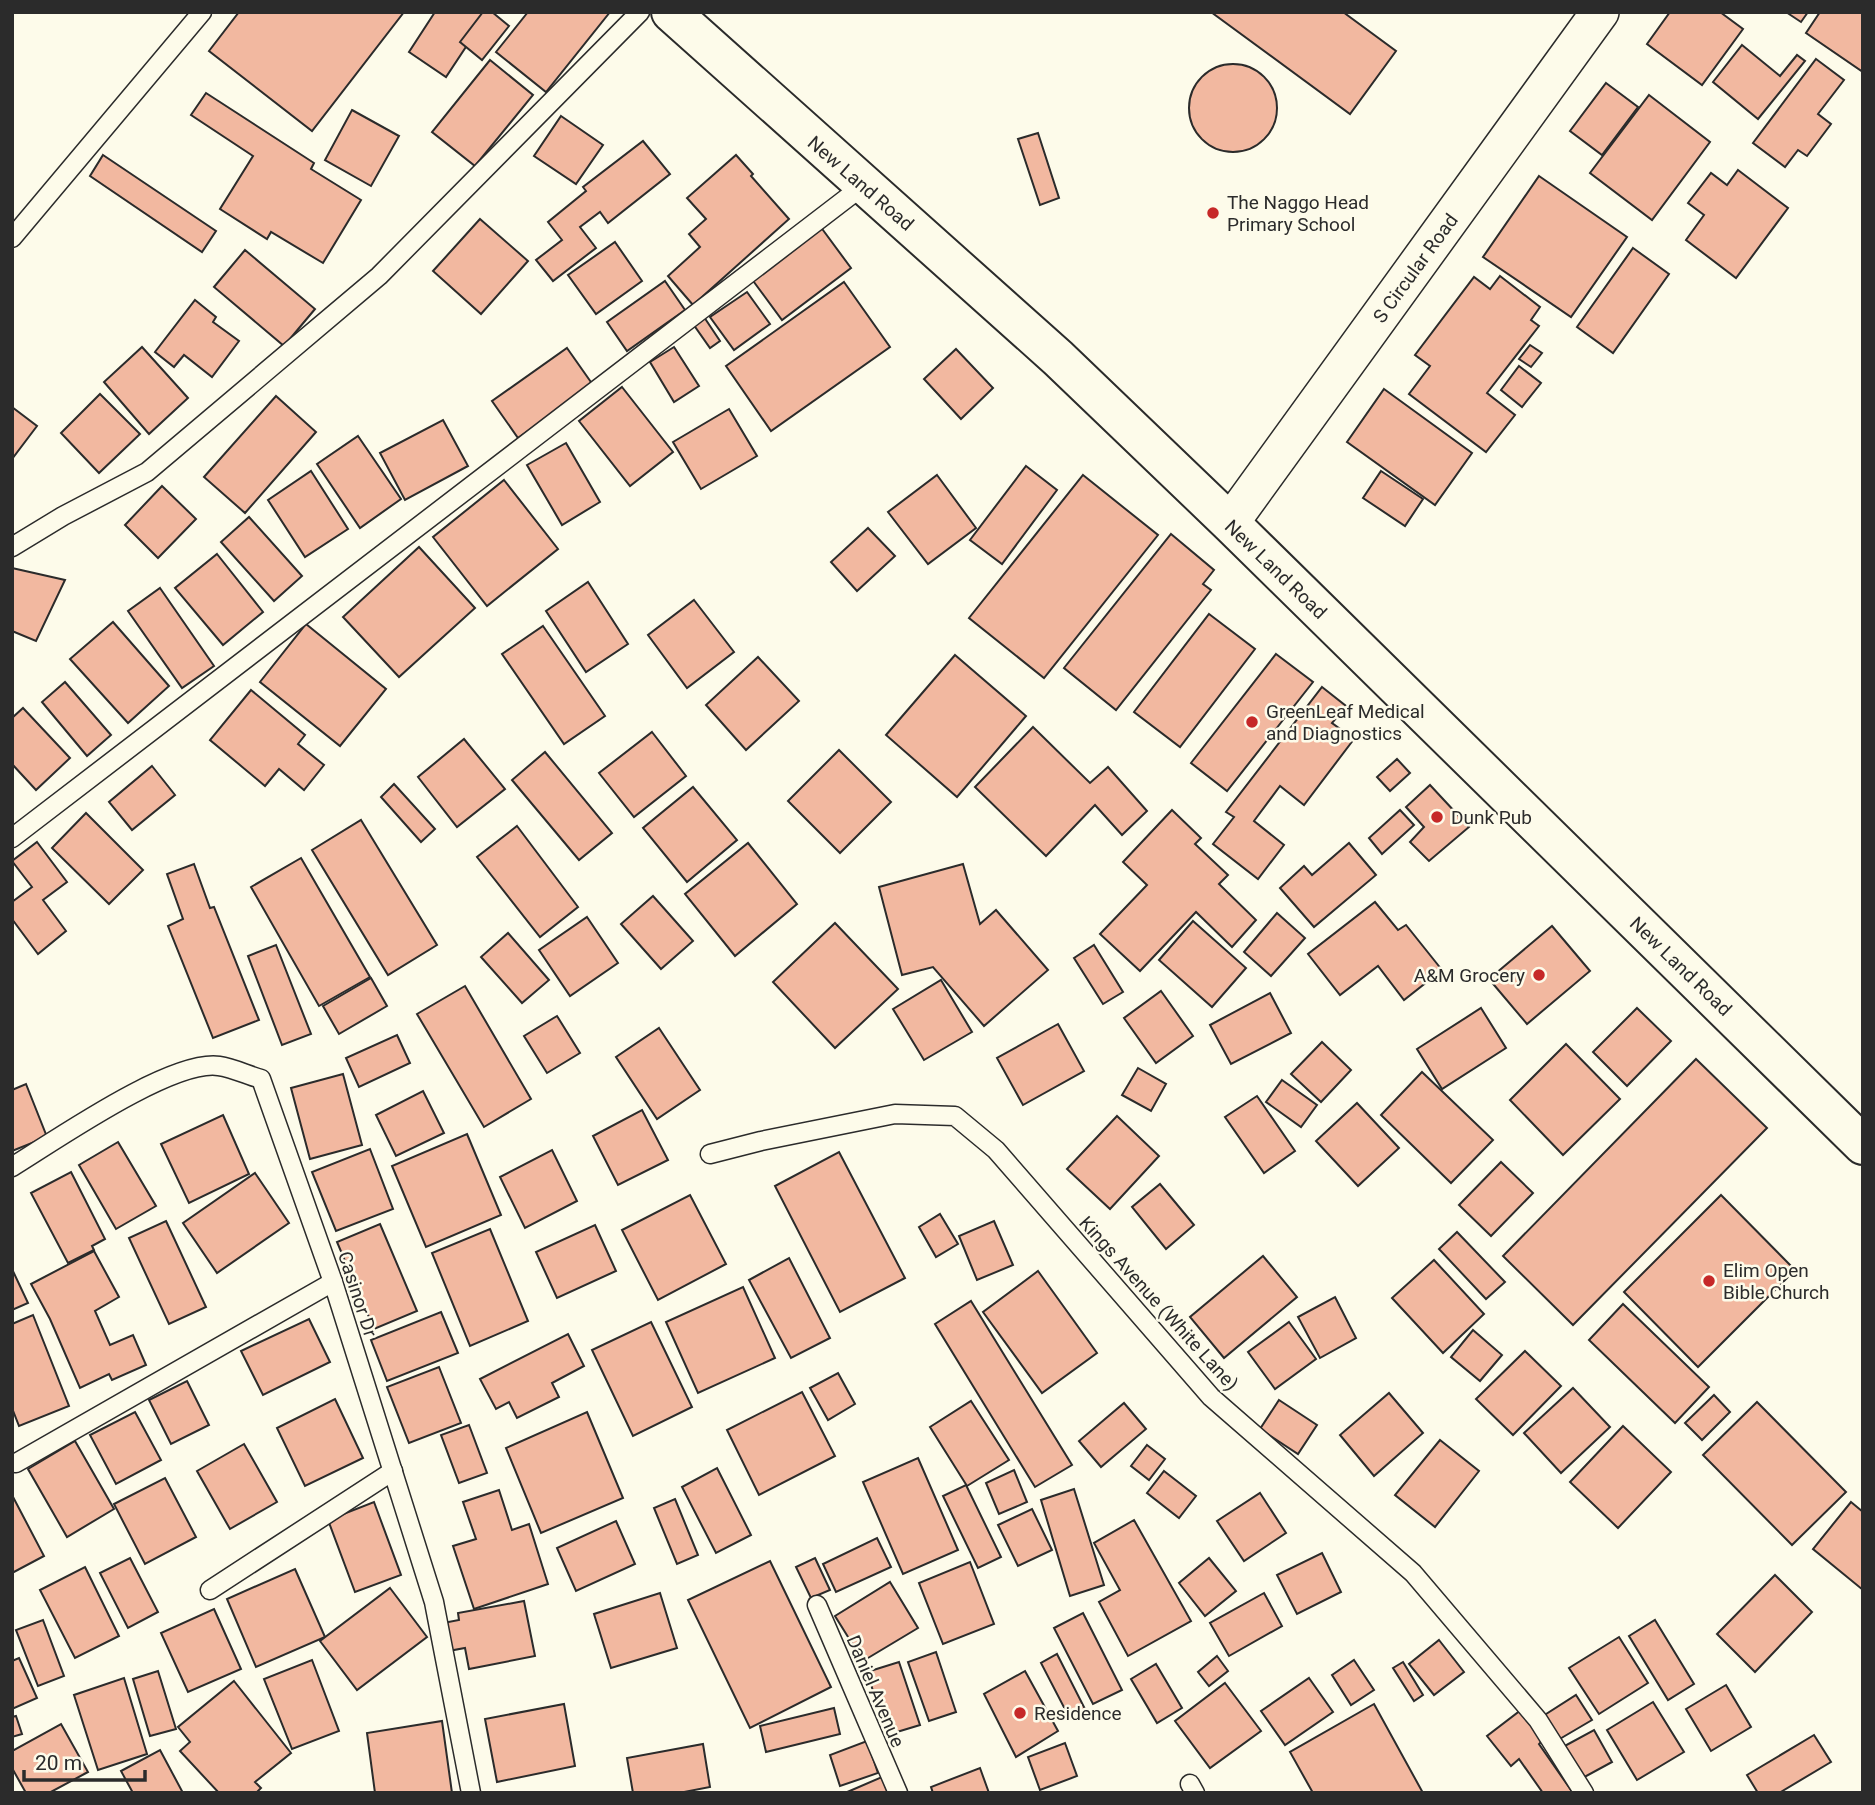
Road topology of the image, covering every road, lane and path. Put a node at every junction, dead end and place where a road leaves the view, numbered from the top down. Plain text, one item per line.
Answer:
1 (202, 12) edge
2 (640, 12) edge
3 (671, 12) edge
4 (1600, 12) edge
5 (864, 185) junction
6 (12, 238) edge
7 (1230, 523) junction
8 (12, 547) edge
9 (12, 838) edge
10 (1863, 1145) edge
11 (710, 1154) dead end
12 (12, 1167) edge
13 (333, 1282) junction
14 (16, 1463) dead end
15 (393, 1471) junction
16 (210, 1590) dead end
17 (817, 1605) dead end
18 (471, 1793) edge
19 (898, 1793) edge
20 (1584, 1793) edge

1 - 6 lane
2 - 8 lane
3 - 5 street, New Land Road
4 - 7 street, S Circular Road
5 - 7 street, New Land Road
5 - 9 lane
7 - 10 street, New Land Road
11 - 20 lane, Kings Avenue (White Lane)
12 - 13 lane, Casinor Dr
13 - 14 lane
13 - 15 lane, Casinor Dr
15 - 16 lane
15 - 18 lane, Casinor Dr
17 - 19 lane, Daniel Avenue

